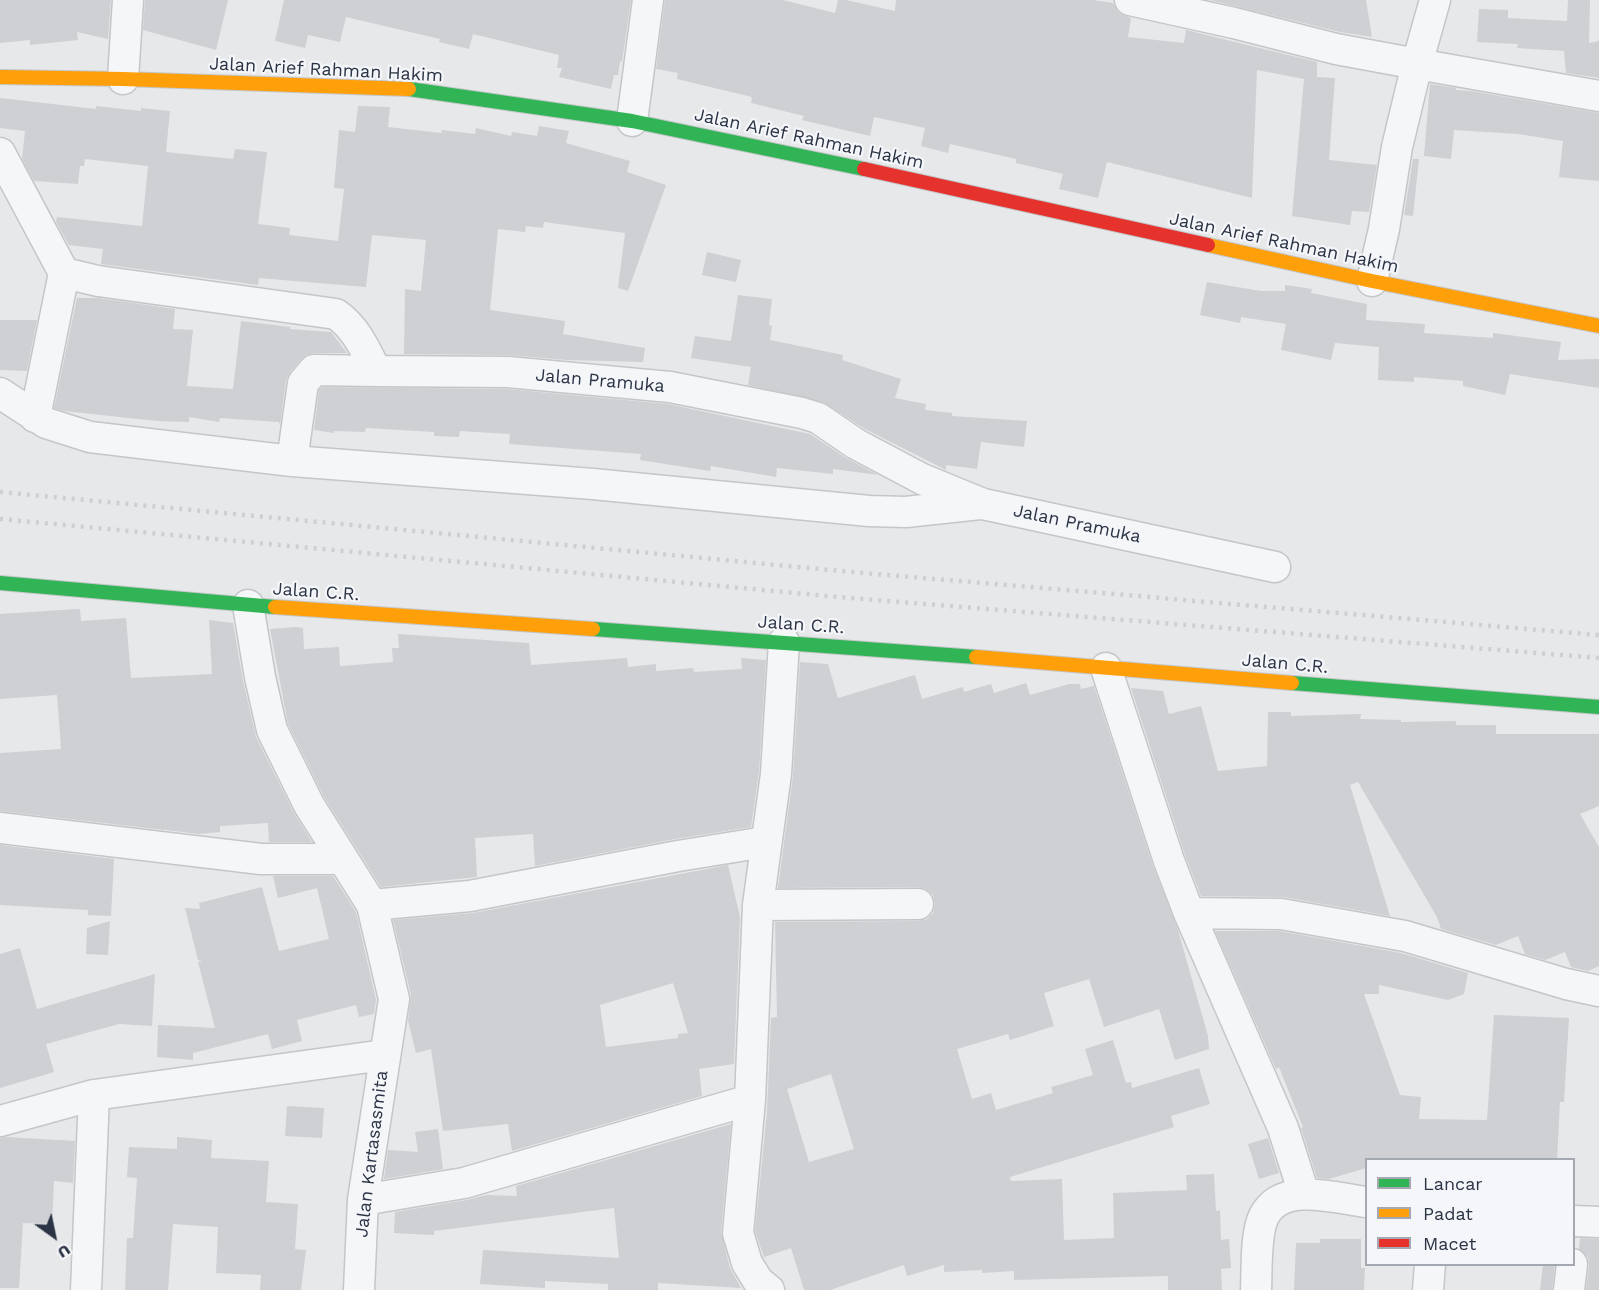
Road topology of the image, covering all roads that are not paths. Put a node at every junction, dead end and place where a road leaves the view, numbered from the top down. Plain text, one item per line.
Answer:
1 (128, 0) edge
2 (648, 0) edge
3 (1130, 0) edge
4 (1435, 0) edge
5 (1235, 11) edge
6 (1417, 64) junction
7 (0, 77) edge
8 (123, 78) junction
9 (1599, 96) edge
10 (632, 121) junction
11 (0, 153) edge
12 (64, 273) junction
13 (1372, 281) junction
14 (1599, 326) edge
15 (376, 371) junction
16 (0, 393) edge
17 (35, 417) junction
18 (292, 461) junction
19 (983, 504) junction
20 (1275, 567) dead end
21 (0, 583) edge
22 (248, 605) junction
23 (784, 642) junction
24 (1106, 668) junction
25 (1599, 707) edge
26 (0, 828) edge
27 (765, 842) junction
28 (343, 859) junction
29 (918, 904) dead end
30 (372, 905) junction
31 (758, 905) junction
32 (1189, 913) junction
33 (1599, 991) edge
34 (384, 1055) junction
35 (94, 1095) junction
36 (750, 1100) junction
37 (0, 1120) edge
38 (1304, 1194) junction
39 (363, 1200) junction
40 (1365, 1202) edge
41 (1430, 1266) edge
42 (1572, 1266) edge
43 (86, 1290) edge
44 (359, 1290) edge
45 (770, 1290) edge
46 (1256, 1290) edge
47 (1428, 1290) edge
48 (1569, 1290) edge

1 - 8 street
2 - 10 street
3 - 5 street
4 - 6 street
5 - 6 street
6 - 9 street
6 - 13 street
7 - 8 main road, Jalan Arief Rahman Hakim
8 - 10 main road, Jalan Arief Rahman Hakim
10 - 13 main road, Jalan Arief Rahman Hakim
11 - 12 street
12 - 15 street
12 - 17 street
13 - 14 main road, Jalan Arief Rahman Hakim
15 - 18 street, Jalan Pramuka
15 - 19 street, Jalan Pramuka
16 - 17 street
17 - 18 street
18 - 19 street
19 - 20 street, Jalan Pramuka
21 - 22 main road, Jalan C.R.
22 - 23 main road, Jalan C.R.
22 - 28 street, Jalan Kartasasmita
23 - 24 main road, Jalan C.R.
23 - 27 street
24 - 25 main road, Jalan C.R.
24 - 32 street
26 - 28 street
27 - 30 street
27 - 31 street
28 - 30 street, Jalan Kartasasmita
29 - 31 street
30 - 34 street, Jalan Kartasasmita
31 - 36 street
32 - 33 street
32 - 38 street
34 - 35 street
34 - 39 street, Jalan Kartasasmita
35 - 37 street
35 - 43 street
36 - 39 street
36 - 45 street
38 - 40 street
38 - 46 street
39 - 44 street, Jalan Kartasasmita
41 - 47 street
42 - 48 street

